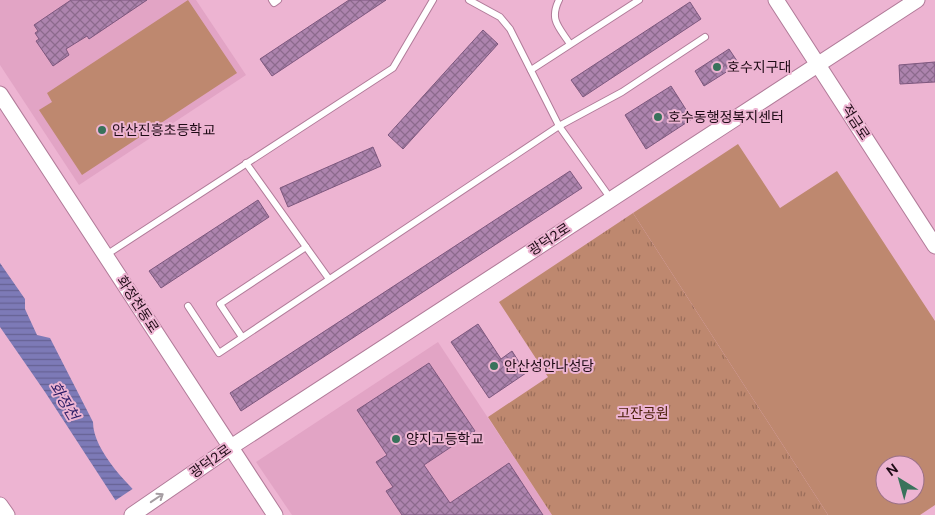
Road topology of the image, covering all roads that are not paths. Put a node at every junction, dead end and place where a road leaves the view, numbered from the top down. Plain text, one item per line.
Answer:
1 (272, 0) edge
2 (278, 0) edge
3 (433, 0) edge
4 (469, 0) edge
5 (560, 0) edge
6 (640, 0) edge
7 (776, 0) edge
8 (917, 0) edge
9 (705, 38) dead end
10 (570, 44) junction
11 (818, 65) junction
12 (531, 70) junction
13 (0, 94) edge
14 (559, 126) junction
15 (246, 163) junction
16 (611, 199) junction
17 (935, 246) edge
18 (306, 247) junction
19 (106, 255) junction
20 (329, 279) junction
21 (188, 306) dead end
22 (242, 337) junction
23 (231, 447) junction
24 (0, 505) edge
25 (7, 515) edge
26 (132, 515) edge
27 (275, 515) edge

1 - 2 lane
3 - 15 lane
4 - 12 lane
5 - 10 lane
6 - 10 lane
7 - 11 street, 적금로
8 - 11 street, 광덕2로
9 - 14 lane
10 - 12 lane
11 - 16 street, 광덕2로
11 - 17 street, 적금로
12 - 14 lane
13 - 19 street, 화정천동로
14 - 16 lane
14 - 20 lane
15 - 18 lane
15 - 19 lane
16 - 23 street, 광덕2로
18 - 20 lane
18 - 22 lane
19 - 23 street, 화정천동로
20 - 22 lane
21 - 22 lane
26 -> 23 street, 광덕2로
23 - 27 street, 화정천동로
24 - 25 street

